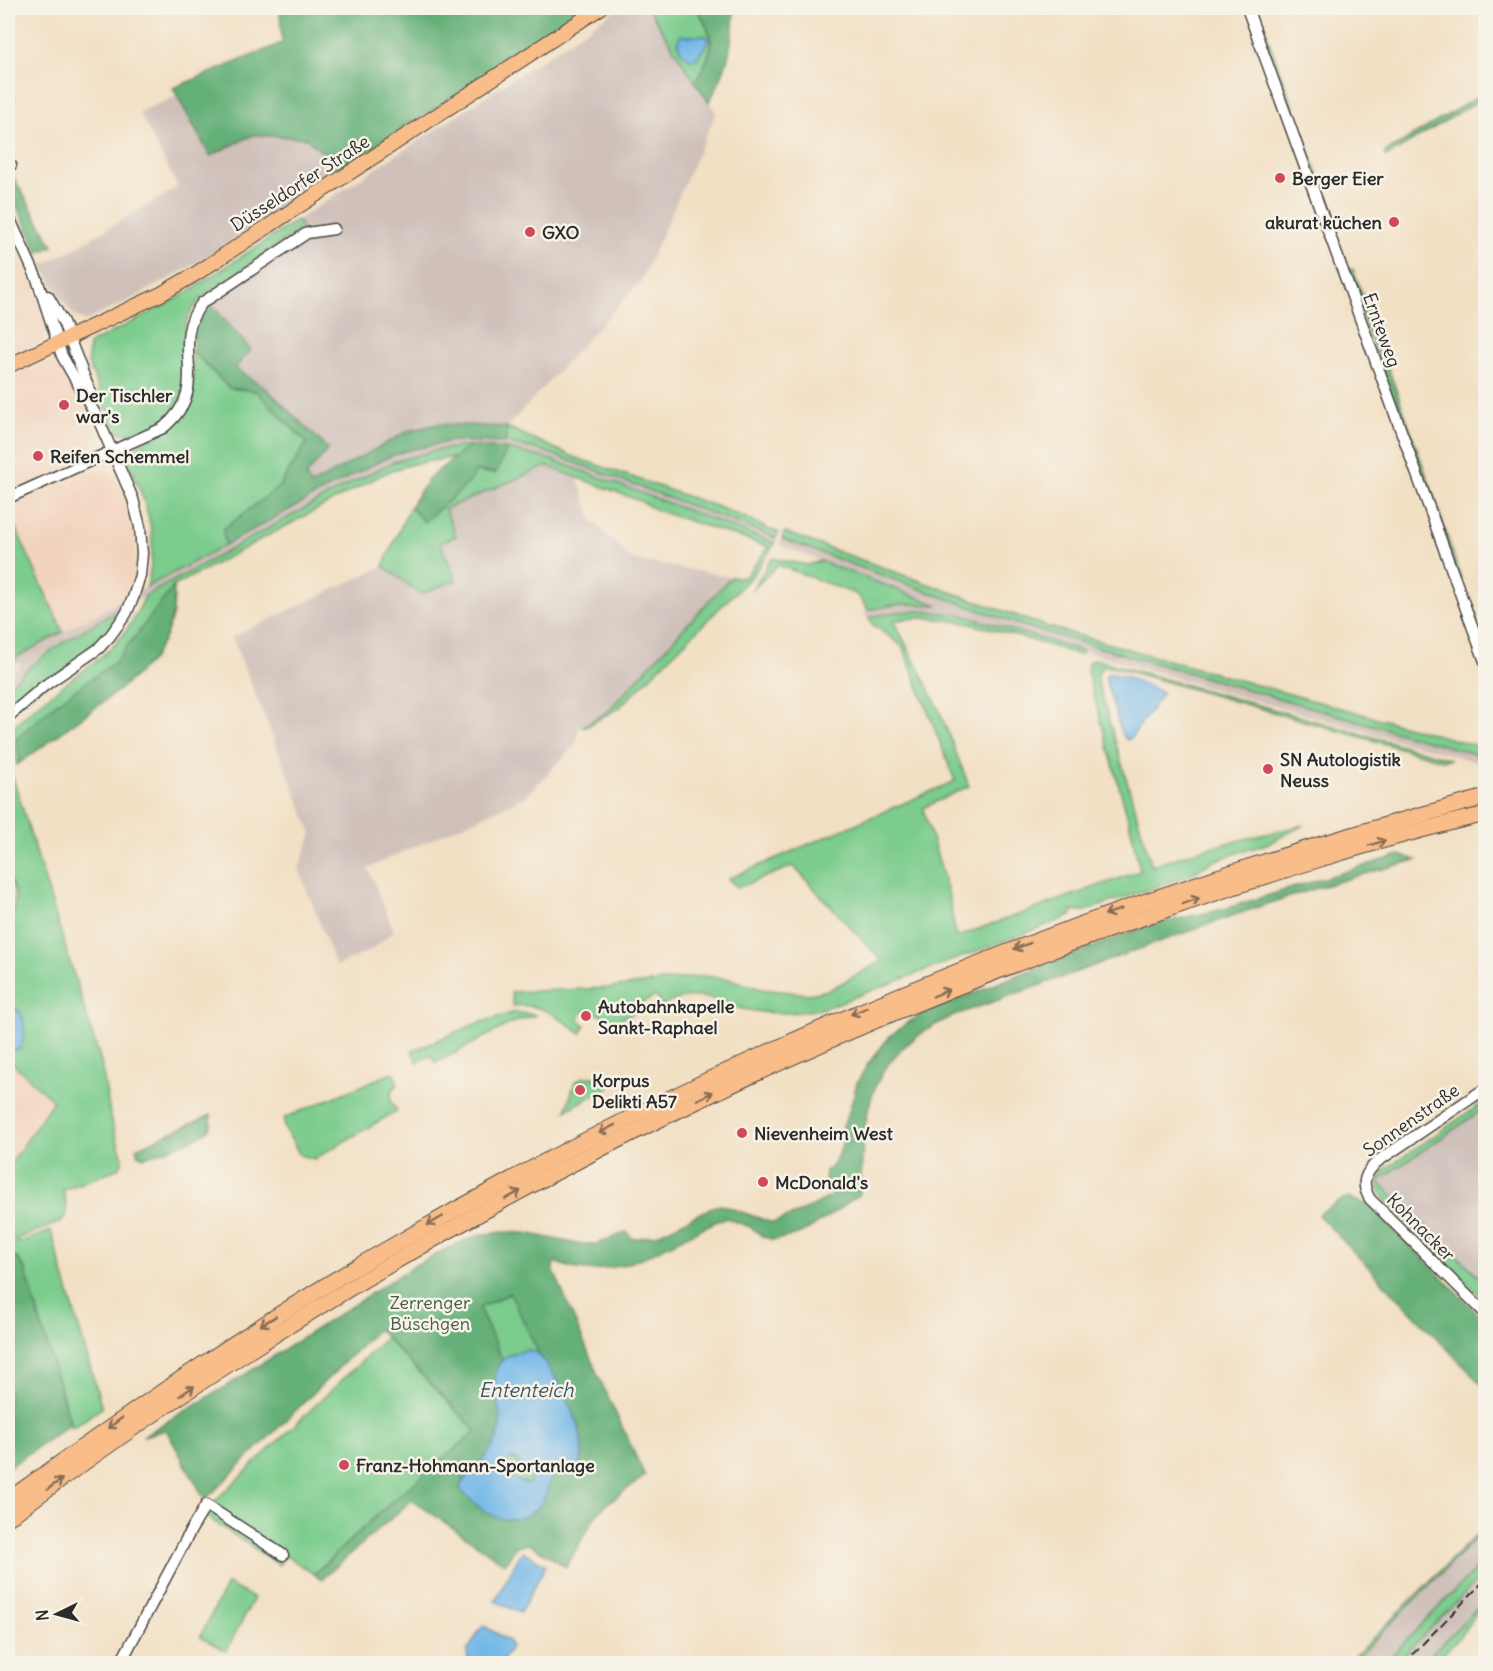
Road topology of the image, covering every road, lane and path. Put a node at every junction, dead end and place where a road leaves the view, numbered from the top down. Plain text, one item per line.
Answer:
1 (600, 8) edge
2 (1247, 8) edge
3 (8, 215) edge
4 (334, 229) dead end
5 (63, 340) junction
6 (8, 366) edge
7 (113, 451) junction
8 (8, 498) edge
9 (1485, 664) edge
10 (8, 717) edge
11 (1485, 797) edge
12 (1485, 814) edge
13 (1485, 1088) edge
14 (1364, 1185) joint
15 (1485, 1314) edge
16 (8, 1500) edge
17 (8, 1518) edge
18 (282, 1555) dead end
19 (120, 1664) edge

1 - 5 main road, Düsseldorfer Straße
2 - 9 street, Ernteweg
3 - 5 street
4 - 7 street
5 - 6 main road, Düsseldorfer Straße
5 - 7 street
7 - 8 street
7 - 10 street
11 -> 16 highway
17 -> 12 highway
13 - 14 street, Sonnenstraße
14 - 15 street, Kohnacker
18 - 19 street

